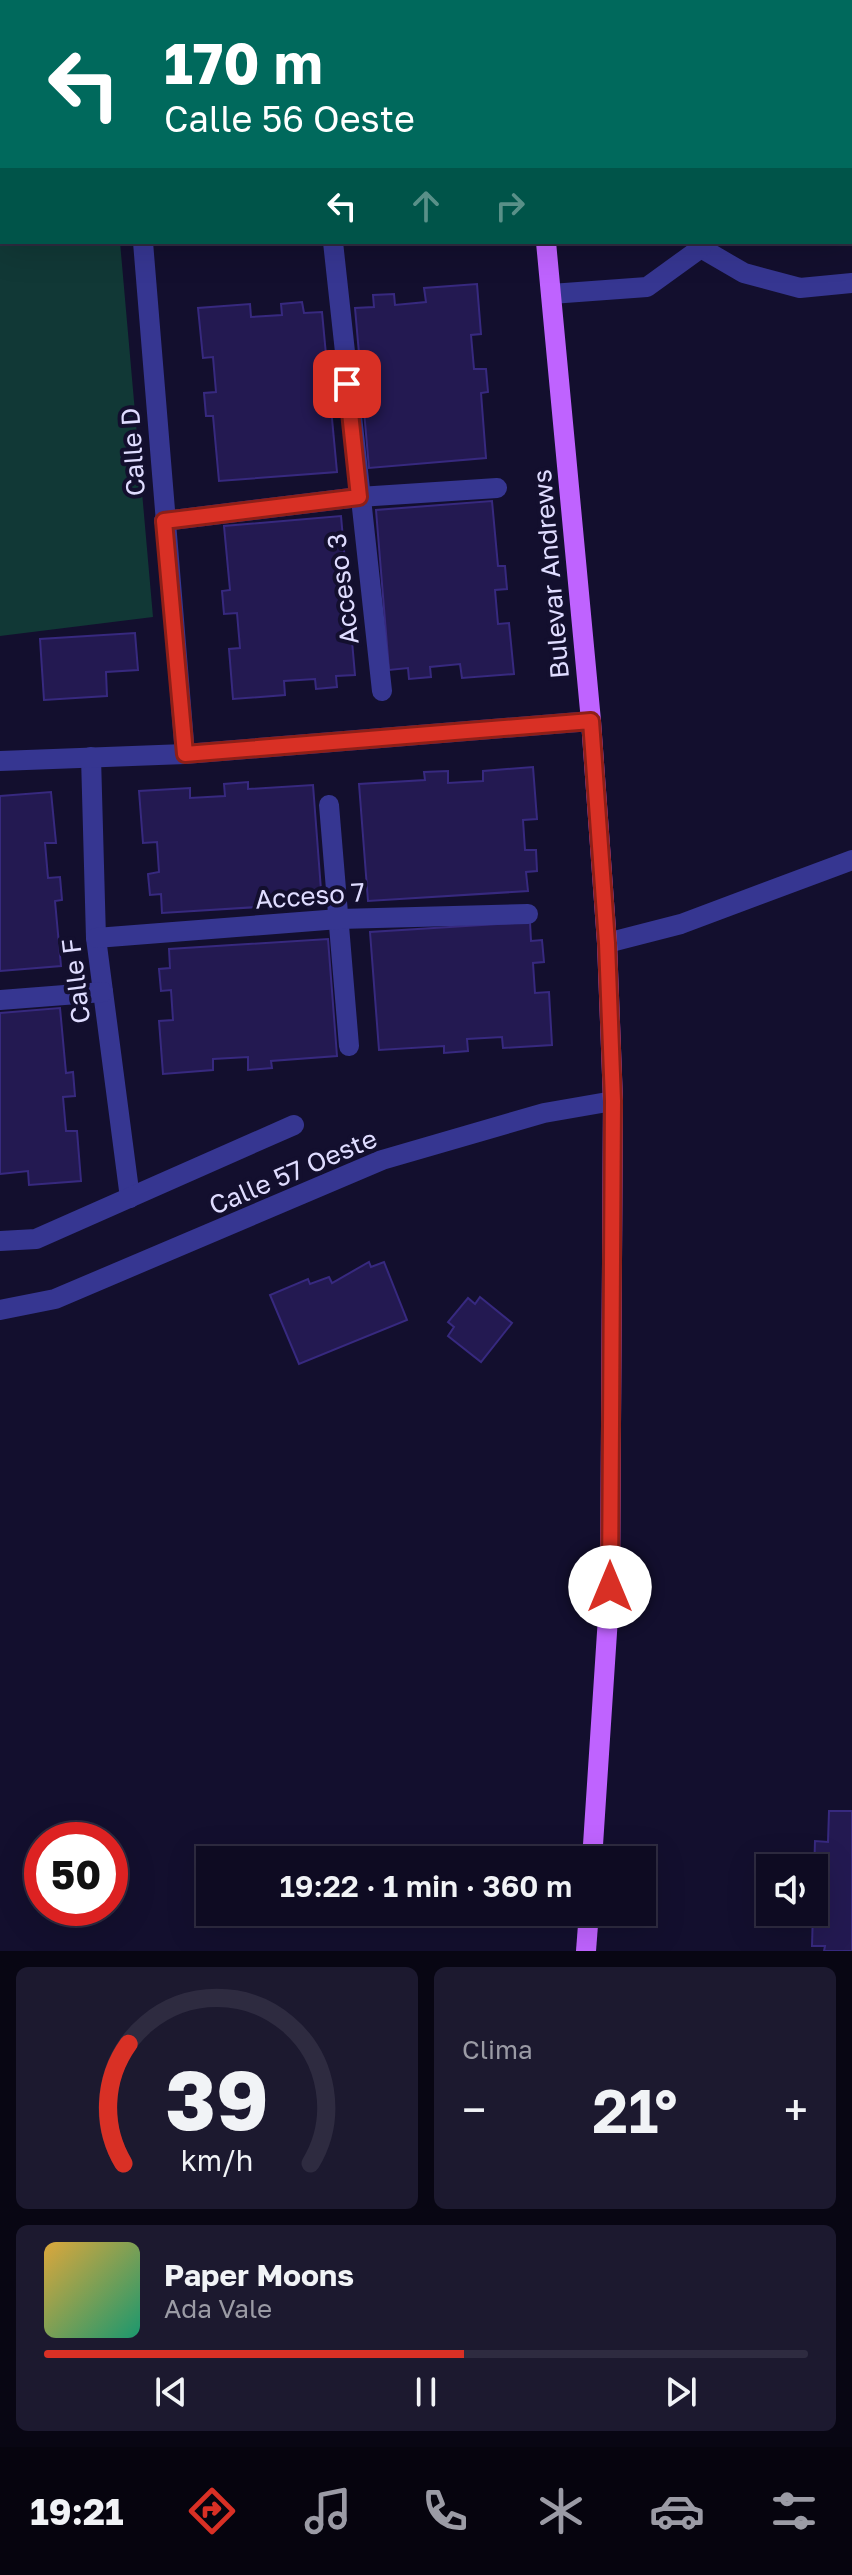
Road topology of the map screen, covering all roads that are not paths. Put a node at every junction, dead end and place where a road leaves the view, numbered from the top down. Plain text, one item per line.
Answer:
1 (143, 244) edge
2 (333, 244) edge
3 (546, 244) edge
4 (702, 245) edge
5 (852, 283) edge
6 (551, 294) junction
7 (497, 488) dead end
8 (359, 497) junction
9 (164, 521) junction
10 (382, 691) dead end
11 (591, 721) junction
12 (185, 754) junction
13 (91, 757) junction
14 (0, 761) edge
15 (329, 805) dead end
16 (852, 860) edge
17 (528, 914) dead end
18 (339, 919) junction
19 (96, 938) junction
20 (607, 943) junction
21 (103, 992) junction
22 (0, 1000) edge
23 (349, 1046) dead end
24 (613, 1101) junction
25 (294, 1125) dead end
26 (130, 1198) junction
27 (0, 1241) edge
28 (0, 1310) edge
29 (593, 1846) edge
30 (588, 1926) edge
31 (586, 1951) edge

1 - 9 street, Calle D
2 - 8 street, Acceso 3
3 - 6 main road, Bulevar Andrews
4 - 5 street
4 - 6 street
6 - 11 main road, Bulevar Andrews
7 - 8 street
8 - 9 street
8 - 10 street, Acceso 3
9 - 12 street, Calle D
11 - 12 street
11 - 20 main road, Bulevar Andrews
12 - 13 street
13 - 14 street
13 - 19 street, Calle F
15 - 18 street
16 - 20 street
17 - 18 street, Acceso 7
18 - 19 street, Acceso 7
18 - 23 street
19 - 21 street, Calle F
20 - 24 main road, Bulevar Andrews
21 - 22 street
21 - 26 street, Calle F
24 - 28 street, Calle 57 Oeste
24 - 29 main road, Bulevar Andrews
25 - 26 street
26 - 27 street
30 - 31 main road

